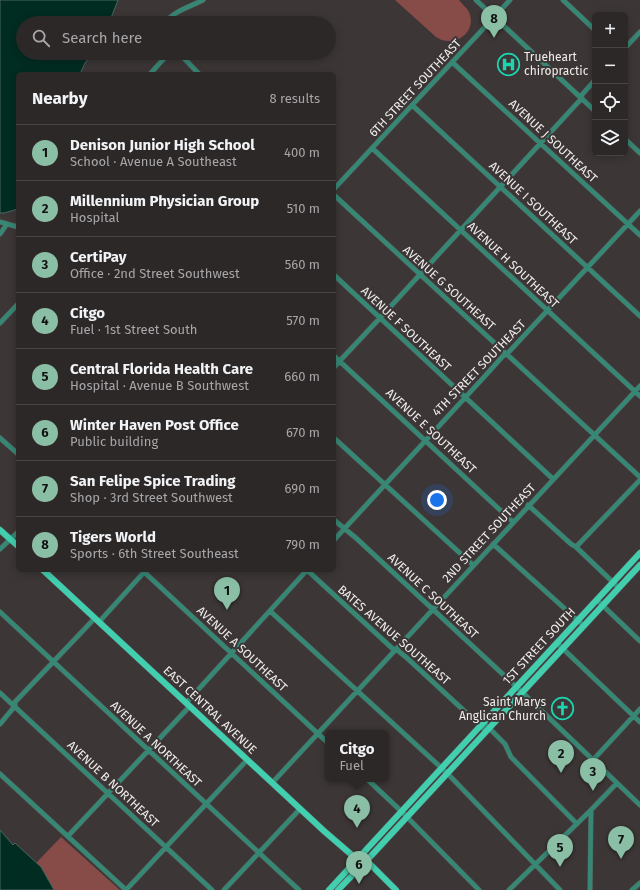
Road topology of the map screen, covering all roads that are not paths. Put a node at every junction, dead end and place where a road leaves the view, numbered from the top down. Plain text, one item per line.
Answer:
1 (203, 0) edge
2 (476, 0) edge
3 (510, 0) edge
4 (563, 0) edge
5 (171, 16) edge
6 (494, 17) junction
7 (592, 27) edge
8 (640, 32) edge
9 (628, 45) edge
10 (163, 60) edge
11 (186, 60) edge
12 (452, 62) junction
13 (152, 72) edge
14 (197, 72) edge
15 (592, 84) edge
16 (581, 98) junction
17 (412, 105) junction
18 (592, 108) edge
19 (628, 142) edge
20 (540, 143) junction
21 (372, 148) junction
22 (640, 153) edge
23 (336, 187) edge
24 (500, 187) junction
25 (336, 197) edge
26 (640, 211) edge
27 (0, 222) edge
28 (7, 224) junction
29 (628, 224) junction
30 (16, 226) edge
31 (462, 229) junction
32 (0, 234) edge
33 (640, 235) edge
34 (588, 267) junction
35 (420, 275) junction
36 (336, 278) edge
37 (16, 306) edge
38 (548, 311) junction
39 (640, 316) edge
40 (380, 318) junction
41 (0, 323) edge
42 (507, 354) junction
43 (336, 358) edge
44 (339, 361) junction
45 (336, 365) edge
46 (640, 386) edge
47 (635, 391) junction
48 (640, 396) edge
49 (465, 397) junction
50 (594, 435) junction
51 (0, 438) edge
52 (336, 440) edge
53 (425, 440) junction
54 (16, 452) edge
55 (640, 478) edge
56 (553, 479) junction
57 (385, 484) junction
58 (528, 505) junction
59 (336, 522) edge
60 (513, 522) junction
61 (345, 529) junction
62 (0, 530) edge
63 (16, 534) edge
64 (336, 538) edge
65 (11, 539) junction
66 (16, 544) edge
67 (493, 544) junction
68 (576, 547) junction
69 (0, 549) edge
70 (639, 557) edge
71 (473, 565) junction
72 (640, 565) edge
73 (45, 572) edge
74 (143, 572) edge
75 (145, 572) edge
76 (305, 572) edge
77 (309, 572) edge
78 (613, 582) junction
79 (619, 588) junction
80 (597, 600) junction
81 (603, 605) junction
82 (270, 610) junction
83 (432, 610) junction
84 (0, 612) edge
85 (97, 620) junction
86 (578, 620) junction
87 (584, 626) junction
88 (640, 641) edge
89 (557, 643) junction
90 (396, 649) junction
91 (563, 649) junction
92 (231, 653) junction
93 (54, 662) junction
94 (516, 687) junction
95 (357, 691) junction
96 (522, 692) junction
97 (0, 693) edge
98 (188, 705) junction
99 (15, 706) junction
100 (640, 709) edge
101 (634, 716) junction
102 (640, 722) edge
103 (0, 724) edge
104 (482, 724) junction
105 (488, 729) junction
106 (318, 734) junction
107 (325, 740) edge
108 (149, 750) junction
109 (247, 760) junction
110 (593, 760) junction
111 (441, 768) junction
112 (447, 773) junction
113 (0, 774) edge
114 (370, 782) edge
115 (272, 783) junction
116 (617, 783) junction
117 (108, 793) junction
118 (206, 804) junction
119 (640, 805) edge
120 (300, 809) junction
121 (591, 810) junction
122 (402, 811) junction
123 (407, 816) junction
124 (577, 824) junction
125 (68, 836) junction
126 (166, 847) junction
127 (259, 852) junction
128 (357, 859) junction
129 (365, 862) junction
130 (535, 864) junction
131 (640, 882) edge
132 (126, 890) edge
133 (212, 890) edge
134 (224, 890) edge
135 (299, 890) edge
136 (329, 890) edge
137 (338, 890) edge
138 (396, 890) edge
139 (479, 890) edge
140 (509, 890) edge
141 (560, 890) edge
142 (590, 890) edge
143 (632, 890) edge

1 - 5 street
2 - 6 street
3 - 6 street, 6TH STREET SOUTHEAST
4 - 7 street
6 - 12 street, 6TH STREET SOUTHEAST
6 - 16 street
8 - 9 street
10 - 13 street
11 - 14 street
12 - 17 street, 6TH STREET SOUTHEAST
12 - 20 street, AVENUE J SOUTHEAST
15 - 16 street
16 - 18 street
16 - 20 street
17 - 21 street, 6TH STREET SOUTHEAST
17 - 24 street, AVENUE I SOUTHEAST
19 - 22 street
20 - 24 street
20 - 29 street, AVENUE J SOUTHEAST
21 - 23 street, 6TH STREET SOUTHEAST
21 - 31 street, AVENUE H SOUTHEAST
24 - 31 street
24 - 34 street, AVENUE I SOUTHEAST
25 - 35 street, AVENUE G SOUTHEAST
26 - 29 street, 4TH STREET SOUTHEAST
27 - 28 street
28 - 30 street
28 - 32 street
29 - 33 street, AVENUE J SOUTHEAST
29 - 34 street, 4TH STREET SOUTHEAST
31 - 35 street
31 - 38 street, AVENUE H SOUTHEAST
34 - 38 street, 4TH STREET SOUTHEAST
34 - 39 street, AVENUE I SOUTHEAST
35 - 40 street
35 - 42 street, AVENUE G SOUTHEAST
36 - 40 street, AVENUE F SOUTHEAST
37 - 41 street
38 - 42 street, 4TH STREET SOUTHEAST
38 - 47 street, AVENUE H SOUTHEAST
40 - 44 street
40 - 49 street, AVENUE F SOUTHEAST
42 - 49 street, 4TH STREET SOUTHEAST
42 - 50 street, AVENUE G SOUTHEAST
43 - 44 street, AVENUE E SOUTHEAST
44 - 45 street
44 - 53 street, AVENUE E SOUTHEAST
46 - 47 street, 2ND STREET SOUTHEAST
47 - 48 street, AVENUE H SOUTHEAST
47 - 50 street, 2ND STREET SOUTHEAST
49 - 53 street, 4TH STREET SOUTHEAST
49 - 56 street, AVENUE F SOUTHEAST
50 - 55 street, AVENUE G SOUTHEAST
50 - 56 street, 2ND STREET SOUTHEAST
51 - 54 street
52 - 57 street
53 - 57 street, 4TH STREET SOUTHEAST
53 - 60 street, AVENUE E SOUTHEAST
55 - 68 street
56 - 58 street, 2ND STREET SOUTHEAST
57 - 61 street, 4TH STREET SOUTHEAST
57 - 71 street
58 - 60 street, 2ND STREET SOUTHEAST
58 - 68 street
59 - 61 street, AVENUE C SOUTHEAST
60 - 67 street, 2ND STREET SOUTHEAST
61 - 64 street, 4TH STREET SOUTHEAST
61 - 83 street, AVENUE C SOUTHEAST
62 - 65 main road
63 - 65 street
65 - 66 main road
65 - 69 street
67 - 71 street, 2ND STREET SOUTHEAST
67 - 86 street
68 - 78 street
70 - 78 main road, 1ST STREET SOUTH
71 - 83 street, 2ND STREET SOUTHEAST
72 - 79 main road, 1ST STREET SOUTH
73 - 85 main road, EAST CENTRAL AVENUE
74 - 85 street
75 - 92 street, AVENUE A SOUTHEAST
76 - 82 street
77 - 90 street, BATES AVENUE SOUTHEAST
78 - 79 street
78 - 80 main road, 1ST STREET SOUTH
79 - 81 main road, 1ST STREET SOUTH
80 - 81 street
80 - 86 main road, 1ST STREET SOUTH
81 - 87 main road, 1ST STREET SOUTH
81 - 88 street
82 - 92 street
82 - 95 street
83 - 90 street, 2ND STREET SOUTHEAST
83 - 94 street, AVENUE C SOUTHEAST
84 - 93 street, AVENUE A NORTHEAST
85 - 93 street
85 - 98 main road, EAST CENTRAL AVENUE
86 - 87 street
86 - 89 main road, 1ST STREET SOUTH
87 - 91 main road, 1ST STREET SOUTH
89 - 91 street
89 - 94 main road, 1ST STREET SOUTH
90 - 95 street, 2ND STREET SOUTHEAST
90 - 104 street, BATES AVENUE SOUTHEAST
91 - 96 main road, 1ST STREET SOUTH
91 - 101 street
92 - 98 street
92 - 106 street, AVENUE A SOUTHEAST
93 - 99 street
93 - 108 street, AVENUE A NORTHEAST
94 - 96 street, AVENUE C SOUTHEAST
94 - 104 main road, 1ST STREET SOUTH
95 - 106 street, 2ND STREET SOUTHEAST
95 - 111 street
96 - 105 main road, 1ST STREET SOUTH
96 - 110 street, AVENUE C SOUTHEAST
97 - 99 street, AVENUE B NORTHEAST
98 - 108 street
98 - 109 main road, EAST CENTRAL AVENUE
99 - 103 street
99 - 117 street, AVENUE B NORTHEAST
100 - 101 street
101 - 102 street
101 - 110 street
104 - 105 street, BATES AVENUE SOUTHEAST
104 - 111 main road, 1ST STREET SOUTH
105 - 112 main road, 1ST STREET SOUTH
105 - 124 street, BATES AVENUE SOUTHEAST
106 - 107 street, AVENUE A SOUTHEAST
106 - 115 street, 2ND STREET SOUTHEAST
108 - 117 street
108 - 118 street, AVENUE A NORTHEAST
109 - 115 main road, EAST CENTRAL AVENUE
109 - 118 street
110 - 116 street, AVENUE C SOUTHEAST
111 - 112 street
111 - 122 main road, 1ST STREET SOUTH
112 - 123 main road, 1ST STREET SOUTH
112 - 130 street
113 - 125 street
114 - 122 street
115 - 120 main road, EAST CENTRAL AVENUE
116 - 119 street, AVENUE C SOUTHEAST
116 - 121 street
117 - 125 street
117 - 126 street, AVENUE B NORTHEAST
118 - 126 street
118 - 127 street, AVENUE A NORTHEAST
120 - 127 street
120 - 128 main road, EAST CENTRAL AVENUE
121 - 124 street
121 - 142 street
122 - 123 street
122 - 128 main road, 1ST STREET SOUTH
123 - 129 main road, 1ST STREET SOUTH
123 - 139 street
124 - 130 street
125 - 132 street
126 - 132 street
126 - 133 street, AVENUE B NORTHEAST
127 - 134 street
127 - 135 street, AVENUE A NORTHEAST
128 - 129 main road, EAST CENTRAL AVENUE
128 - 136 main road, 1ST STREET SOUTH
129 - 137 main road, 1ST STREET SOUTH
129 - 138 main road, EAST CENTRAL AVENUE
130 - 140 street
130 - 141 street
131 - 143 street

